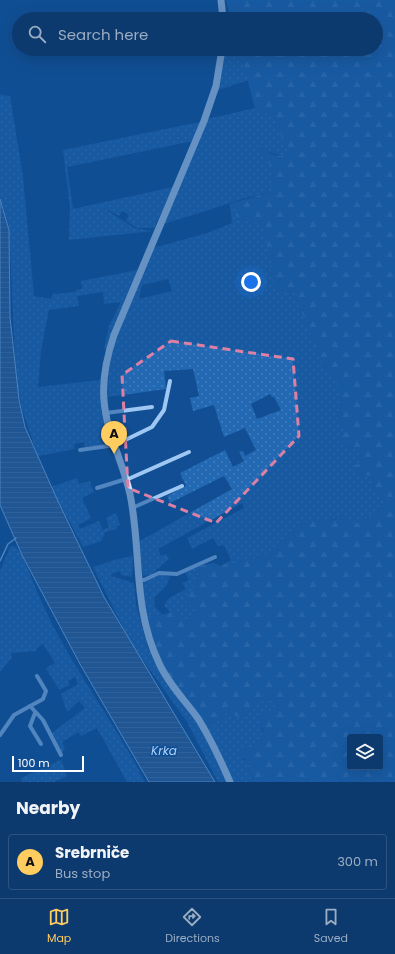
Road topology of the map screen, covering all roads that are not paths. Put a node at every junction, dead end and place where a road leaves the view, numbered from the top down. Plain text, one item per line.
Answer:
1 (221, 0) edge
2 (222, 12) edge
3 (221, 56) edge
4 (170, 381) dead end
5 (152, 407) dead end
6 (106, 413) junction
7 (115, 445) junction
8 (80, 450) dead end
9 (189, 452) dead end
10 (126, 480) junction
11 (182, 486) dead end
12 (97, 488) dead end
13 (132, 508) junction
14 (215, 557) dead end
15 (138, 580) junction
16 (37, 676) dead end
17 (30, 706) junction
18 (35, 713) junction
19 (0, 735) edge
20 (41, 744) dead end
21 (61, 755) dead end
22 (230, 782) edge

1 - 2 main road
3 - 6 main road
4 - 7 street
5 - 6 street
6 - 7 main road
7 - 8 street
7 - 10 main road
9 - 10 street
10 - 12 street
10 - 13 main road
11 - 13 street
13 - 15 main road
14 - 15 street
15 - 22 main road
16 - 17 street
17 - 18 street
17 - 19 street
18 - 20 street
18 - 21 street

